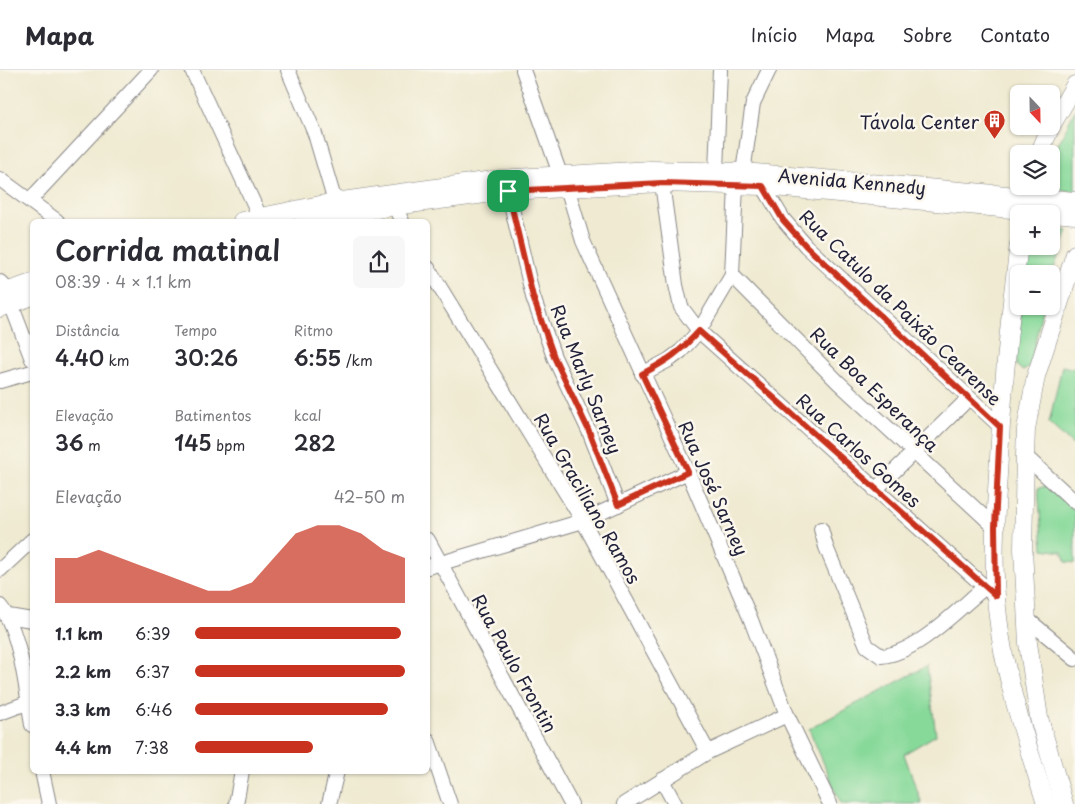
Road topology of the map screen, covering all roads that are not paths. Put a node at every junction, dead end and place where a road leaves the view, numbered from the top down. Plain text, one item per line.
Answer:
1 (151, 70) edge
2 (192, 70) edge
3 (288, 70) edge
4 (523, 70) edge
5 (720, 70) edge
6 (770, 70) edge
7 (1075, 85) edge
8 (1060, 111) edge
9 (716, 170) junction
10 (0, 179) edge
11 (739, 179) junction
12 (563, 181) junction
13 (662, 183) junction
14 (507, 185) junction
15 (763, 186) junction
16 (30, 200) junction
17 (1024, 201) edge
18 (1075, 201) edge
19 (335, 202) junction
20 (398, 214) edge
21 (1075, 215) edge
22 (260, 217) junction
23 (55, 219) edge
24 (251, 219) edge
25 (331, 219) edge
26 (1075, 254) edge
27 (1018, 255) edge
28 (430, 271) edge
29 (732, 276) junction
30 (30, 284) edge
31 (4, 296) edge
32 (30, 296) edge
33 (699, 331) junction
34 (30, 354) edge
35 (1006, 370) junction
36 (30, 373) edge
37 (642, 374) junction
38 (1036, 376) junction
39 (0, 381) edge
40 (968, 399) junction
41 (1000, 427) junction
42 (914, 453) junction
43 (999, 455) junction
44 (1025, 456) junction
45 (688, 472) junction
46 (875, 490) junction
47 (1075, 502) edge
48 (618, 505) junction
49 (583, 521) junction
50 (995, 527) junction
51 (821, 529) dead end
52 (30, 542) edge
53 (430, 549) edge
54 (434, 566) edge
55 (0, 570) edge
56 (990, 592) junction
57 (4, 611) edge
58 (1026, 618) junction
59 (30, 619) edge
60 (1075, 659) edge
61 (30, 699) edge
62 (30, 702) edge
63 (0, 713) edge
64 (788, 715) junction
65 (430, 746) edge
66 (708, 752) junction
67 (43, 774) edge
68 (241, 774) edge
69 (336, 774) edge
70 (662, 780) junction
71 (49, 804) edge
72 (236, 804) edge
73 (329, 804) edge
74 (450, 804) edge
75 (570, 804) edge
76 (624, 804) edge
77 (675, 804) edge
78 (830, 804) edge
79 (1046, 804) edge
80 (1064, 804) edge

1 - 16 street
2 - 22 street
3 - 19 street
4 - 12 street, Rua José Sarney
5 - 9 street
6 - 11 street
7 - 8 main road
9 - 11 main road, Avenida Kennedy
9 - 12 main road, Avenida Kennedy
10 - 16 street
11 - 13 main road, Avenida Kennedy
11 - 15 main road, Avenida Kennedy
11 - 17 main road, Avenida Kennedy
11 - 29 street
12 - 13 main road, Avenida Kennedy
12 - 14 main road, Avenida Kennedy
12 - 37 street, Rua José Sarney
13 - 33 street, Rua Carlos Gomes
14 - 19 main road, Avenida Kennedy
14 - 20 main road, Avenida Kennedy
14 - 48 street, Rua Marly Sarney
15 - 17 main road, Avenida Kennedy
15 - 40 street, Rua Catulo da Paixão Cearense
16 - 23 street
17 - 18 main road, Avenida Kennedy
17 - 21 main road, Avenida Kennedy
19 - 22 main road, Avenida Kennedy
20 - 25 main road, Avenida Kennedy
22 - 24 main road, Avenida Kennedy
26 - 38 main road
27 - 35 main road
28 - 49 street, Rua Graciliano Ramos
29 - 33 street
29 - 42 street, Rua Boa Esperança
30 - 31 main road
31 - 32 main road
31 - 34 street
33 - 37 street
33 - 46 street, Rua Carlos Gomes
35 - 38 main road
35 - 41 main road
36 - 39 street
37 - 45 street, Rua José Sarney
38 - 44 main road
40 - 41 street, Rua Catulo da Paixão Cearense
40 - 42 street
41 - 43 main road
42 - 46 street
42 - 50 street, Rua Boa Esperança
43 - 44 main road
43 - 50 main road
44 - 47 street
44 - 58 main road
45 - 48 street
45 - 64 street, Rua José Sarney
46 - 56 street, Rua Carlos Gomes
48 - 49 street
49 - 54 street
49 - 66 street, Rua Graciliano Ramos
50 - 56 main road
51 - 56 street
52 - 55 street
53 - 54 street, Rua Paulo Frontin
54 - 75 street, Rua Paulo Frontin
56 - 79 main road
57 - 59 street
57 - 61 street
58 - 60 street
58 - 80 main road
62 - 63 street
64 - 66 street
64 - 78 street, Rua José Sarney
65 - 74 street
66 - 70 street
67 - 71 street
68 - 72 street
69 - 73 street
70 - 76 street
70 - 77 street

